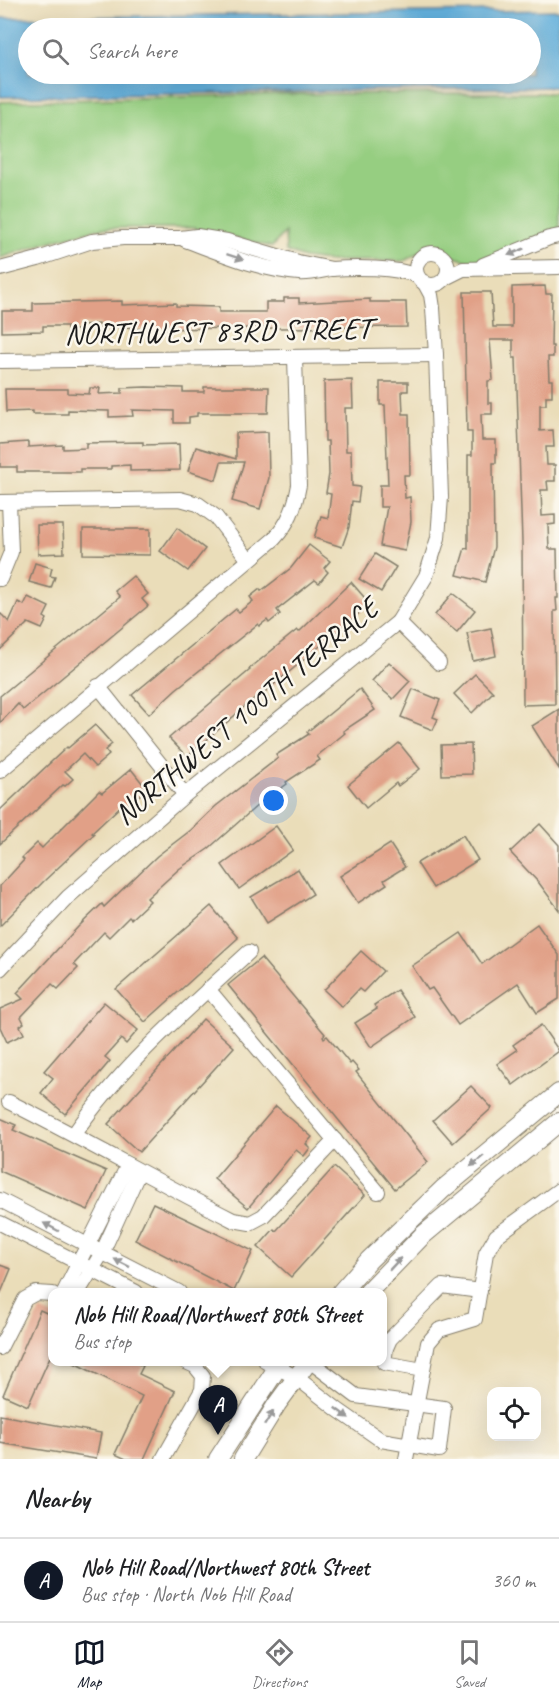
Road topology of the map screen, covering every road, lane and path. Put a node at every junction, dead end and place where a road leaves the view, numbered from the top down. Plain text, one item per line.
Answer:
1 (559, 236) edge
2 (419, 260) junction
3 (447, 264) junction
4 (559, 267) edge
5 (0, 269) edge
6 (394, 269) junction
7 (468, 269) junction
8 (431, 280) junction
9 (436, 355) junction
10 (295, 358) junction
11 (0, 361) edge
12 (4, 502) edge
13 (248, 559) junction
14 (0, 579) edge
15 (398, 622) junction
16 (439, 663) dead end
17 (98, 686) junction
18 (0, 771) edge
19 (185, 795) junction
20 (249, 952) dead end
21 (0, 969) edge
22 (208, 989) junction
23 (559, 1093) edge
24 (9, 1102) dead end
25 (559, 1122) edge
26 (74, 1134) junction
27 (335, 1140) junction
28 (133, 1168) junction
29 (559, 1190) edge
30 (378, 1192) dead end
31 (0, 1200) edge
32 (117, 1201) junction
33 (0, 1223) edge
34 (87, 1246) junction
35 (102, 1253) junction
36 (85, 1266) junction
37 (68, 1288) edge
38 (79, 1288) edge
39 (127, 1288) edge
40 (169, 1288) edge
41 (345, 1288) edge
42 (373, 1288) edge
43 (480, 1291) junction
44 (48, 1292) edge
45 (387, 1346) edge
46 (0, 1348) edge
47 (387, 1364) edge
48 (195, 1366) edge
49 (272, 1366) edge
50 (279, 1366) edge
51 (306, 1366) edge
52 (315, 1366) edge
53 (423, 1370) junction
54 (296, 1377) junction
55 (416, 1404) junction
56 (408, 1452) edge
57 (163, 1459) edge
58 (218, 1459) edge
59 (243, 1459) edge

1 -> 7 street
2 - 3 street
2 - 6 street
2 - 8 street
3 - 7 street
3 - 8 street
4 - 7 street
5 - 6 street
6 - 8 street
7 - 8 street
8 - 9 street, NORTHWEST 100TH TERRACE
9 - 10 street, NORTHWEST 83RD STREET
9 - 15 street, NORTHWEST 100TH TERRACE
10 - 11 street, NORTHWEST 83RD STREET
10 - 13 street
12 - 13 street
12 - 14 street
13 - 17 street
15 - 16 street
15 - 19 street, NORTHWEST 100TH TERRACE
17 - 18 street
17 - 19 street
19 - 21 street, NORTHWEST 100TH TERRACE
20 - 22 street
22 - 26 street
22 - 27 street
23 -> 41 main road
24 - 26 street
42 -> 25 main road
26 - 28 street
27 - 28 street
27 - 30 street
28 - 32 street
28 - 32 street
29 - 43 street
34 -> 31 street
32 - 34 street
32 - 35 street
33 - 36 street
34 - 35 street
34 - 36 street
35 - 36 street
40 -> 35 street
36 - 37 street
36 - 38 street
36 - 39 street
43 - 45 street
43 - 53 street
44 - 46 street
47 - 53 street
48 - 57 street
49 - 58 main road
50 - 54 street
51 - 54 main road
52 - 55 street
53 - 55 street
54 -> 56 street
59 -> 54 main road
55 - 56 street
55 - 56 street

